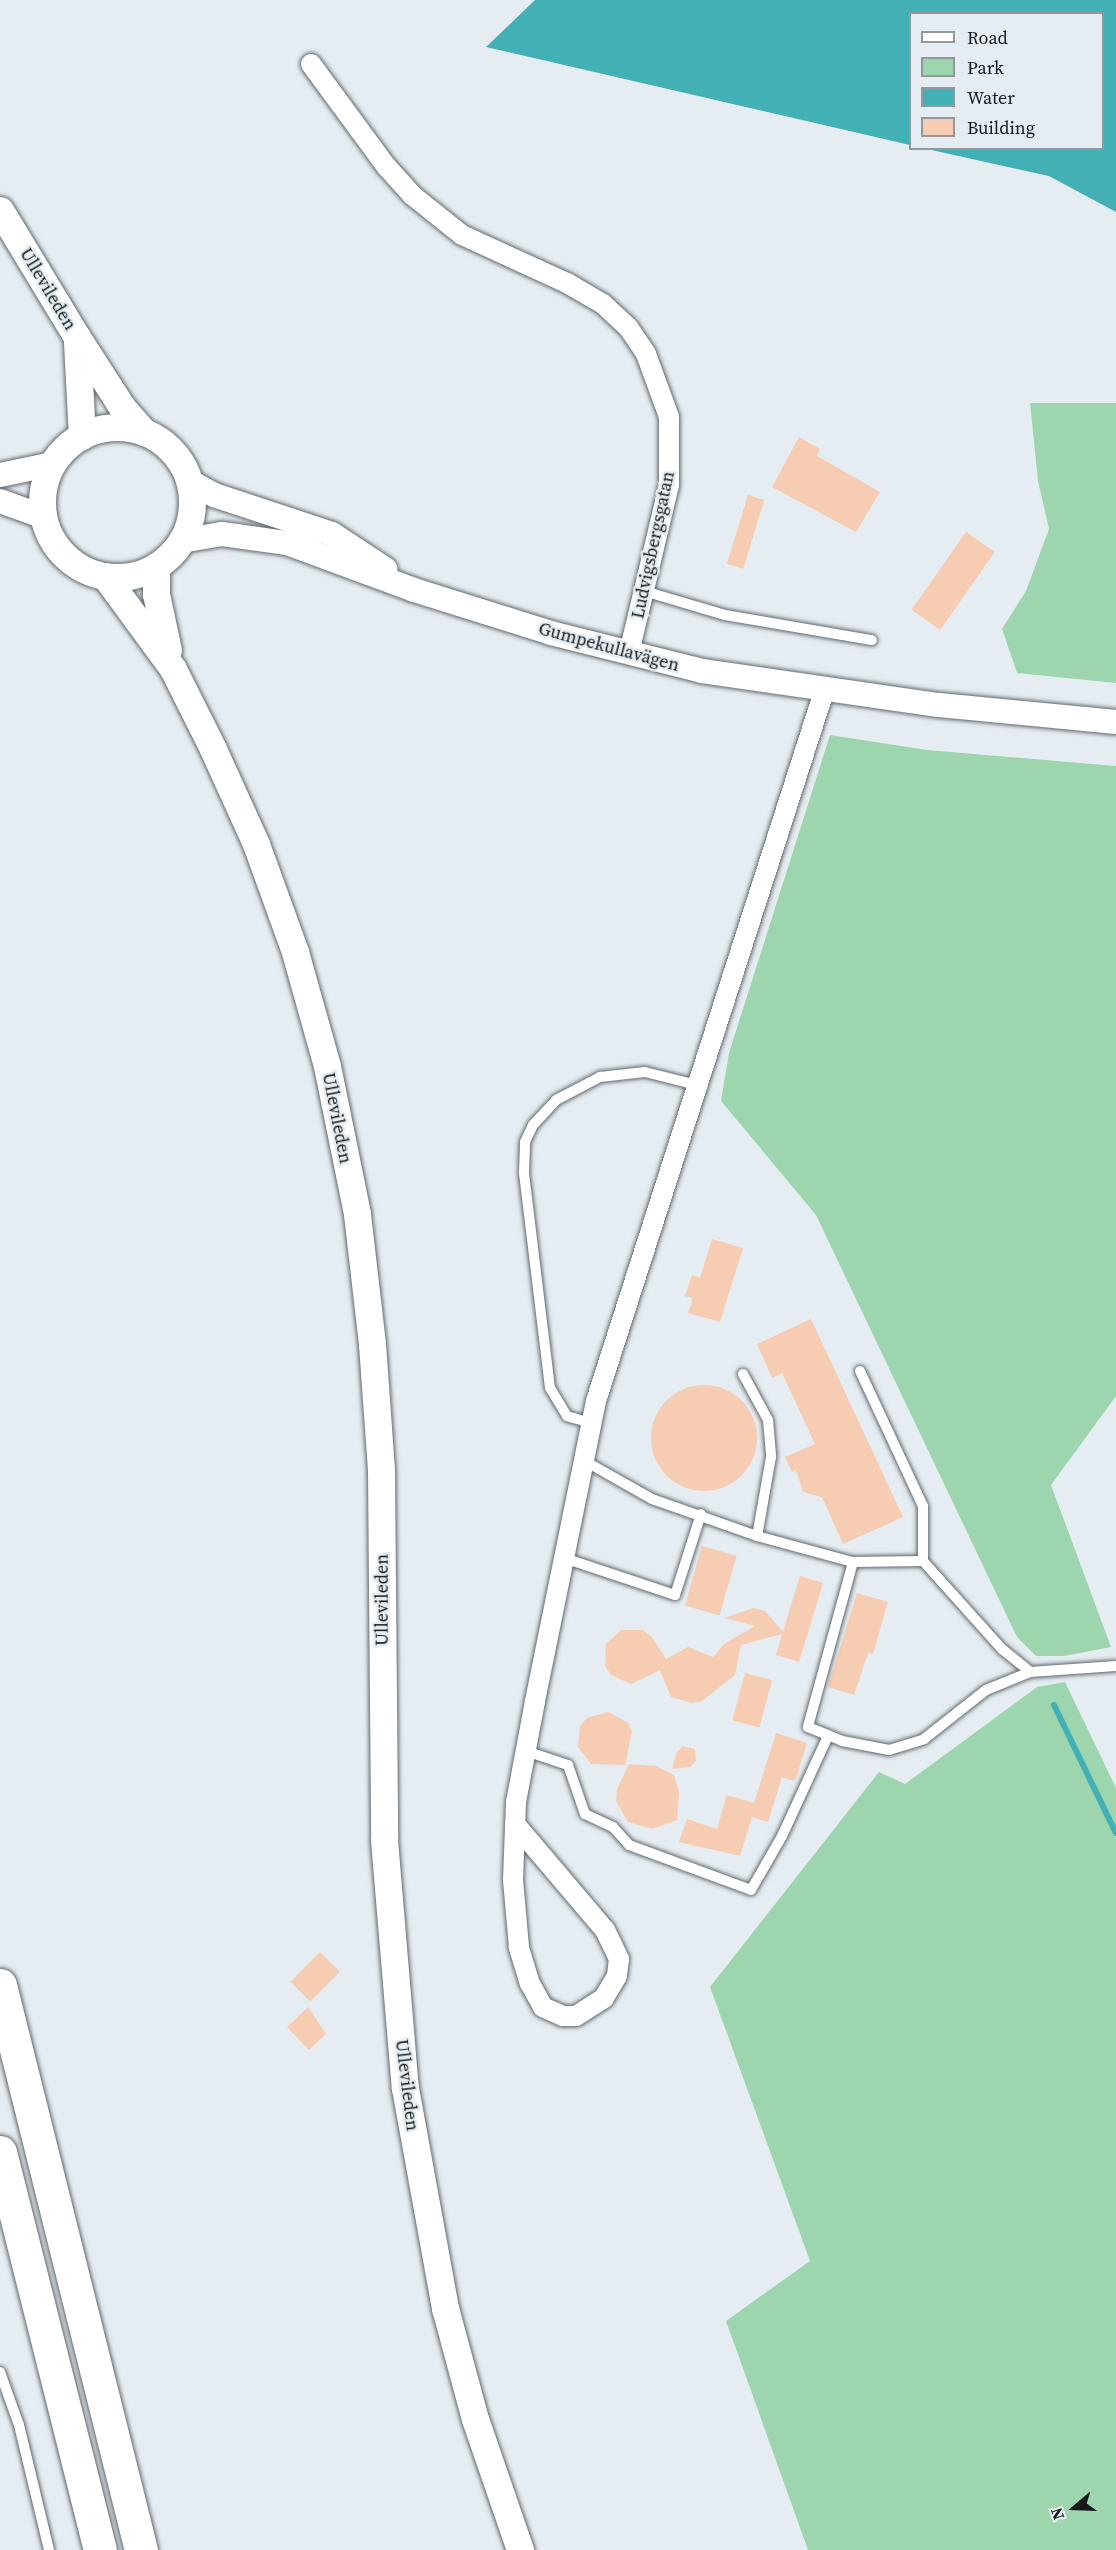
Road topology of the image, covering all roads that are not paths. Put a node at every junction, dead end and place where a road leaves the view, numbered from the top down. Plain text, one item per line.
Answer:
1 (311, 63) dead end
2 (0, 210) edge
3 (77, 337) junction
4 (144, 432) junction
5 (82, 436) junction
6 (53, 464) junction
7 (0, 475) edge
8 (189, 481) junction
9 (0, 501) edge
10 (44, 517) junction
11 (181, 541) junction
12 (156, 566) junction
13 (105, 576) junction
14 (644, 591) junction
15 (422, 592) junction
16 (872, 640) dead end
17 (631, 646) junction
18 (173, 669) junction
19 (825, 688) junction
20 (1116, 722) edge
21 (697, 1085) junction
22 (860, 1371) dead end
23 (743, 1374) dead end
24 (591, 1423) junction
25 (583, 1460) junction
26 (701, 1514) junction
27 (757, 1536) junction
28 (564, 1558) junction
29 (923, 1561) junction
30 (853, 1562) junction
31 (1116, 1666) edge
32 (1030, 1672) junction
33 (828, 1736) junction
34 (526, 1751) junction
35 (516, 1824) junction
36 (0, 1985) edge
37 (0, 2152) edge
38 (0, 2372) edge
39 (49, 2550) edge
40 (100, 2550) edge
41 (141, 2550) edge
42 (520, 2550) edge

1 - 14 street, Ludvigsbergsgatan
2 - 3 main road, Ullevileden
3 - 4 main road, Ullevileden
3 - 5 main road, Ullevileden
4 - 5 main road
4 - 8 main road
5 - 6 main road
6 - 7 street
6 - 10 main road
8 - 11 main road
8 - 15 street, Gumpekullavägen
9 - 10 street
10 - 13 main road
11 - 12 main road
11 - 15 street, Gumpekullavägen
12 - 13 main road
12 - 18 main road, Ullevileden
13 - 18 main road, Ullevileden
14 - 16 lane
14 - 17 street, Ludvigsbergsgatan
15 - 17 street, Gumpekullavägen
17 - 19 street, Gumpekullavägen
18 - 42 main road, Ullevileden
19 - 20 street, Gumpekullavägen
19 - 21 street
21 - 24 street
21 - 24 lane
22 - 29 lane
23 - 27 lane
24 - 25 street
25 - 26 lane
25 - 28 street
26 - 27 lane
26 - 28 lane
27 - 30 lane
28 - 34 street
29 - 30 lane
29 - 32 lane
30 - 33 lane
31 - 32 lane
32 - 33 lane
33 - 34 lane
34 - 35 street
35 - 35 street
36 - 41 highway
37 - 40 highway
38 - 39 lane

